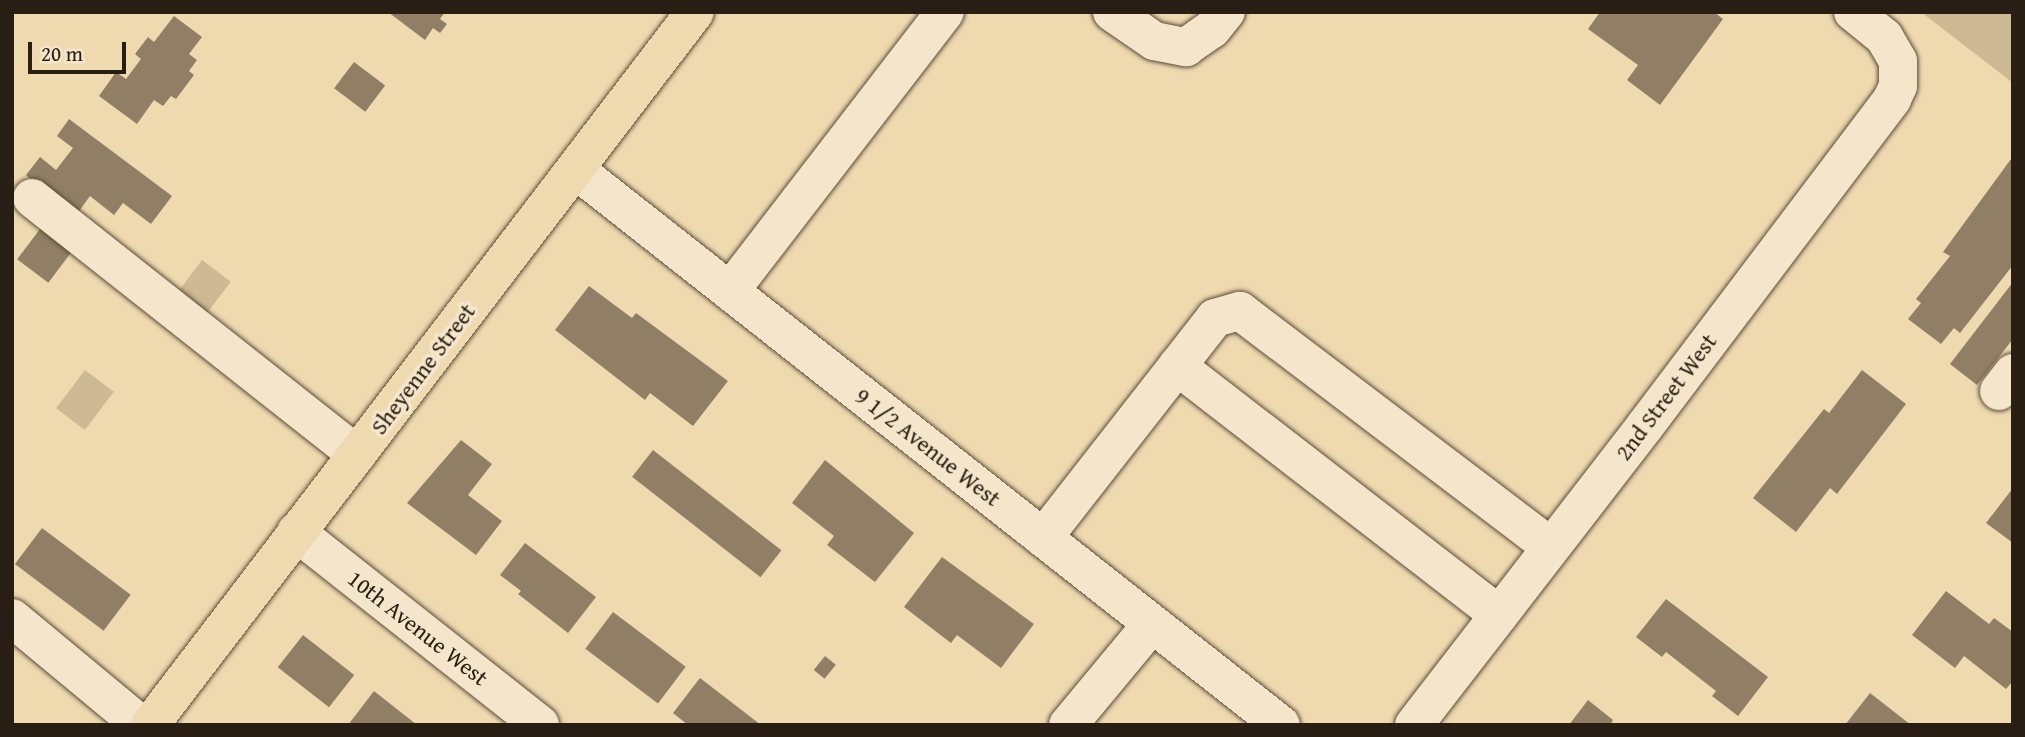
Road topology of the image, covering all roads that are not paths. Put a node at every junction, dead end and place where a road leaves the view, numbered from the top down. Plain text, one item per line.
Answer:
1 (695, 12) edge
2 (945, 12) edge
3 (1112, 12) edge
4 (1226, 12) edge
5 (1853, 12) edge
6 (576, 170) junction
7 (32, 198) dead end
8 (730, 291) junction
9 (1177, 366) junction
10 (357, 455) junction
11 (296, 532) junction
12 (1043, 538) junction
13 (1551, 547) junction
14 (1499, 615) junction
15 (12, 618) edge
16 (1153, 624) junction
17 (141, 725) edge
18 (150, 725) edge
19 (540, 725) edge
20 (1068, 725) edge
21 (1281, 725) edge
22 (1414, 725) edge

1 - 6 main road, Sheyenne Street
2 - 8 street
3 - 4 street
5 - 13 street, 2nd Street West
6 - 8 street, 9 1/2 Avenue West
6 - 10 main road, Sheyenne Street
7 - 10 street
8 - 12 street, 9 1/2 Avenue West
9 - 12 street
9 - 13 street
9 - 14 street
10 - 11 main road, Sheyenne Street
11 - 18 main road, Sheyenne Street
11 - 19 street, 10th Avenue West
12 - 16 street, 9 1/2 Avenue West
13 - 14 street, 2nd Street West
14 - 22 street, 2nd Street West
15 - 17 street
16 - 20 street
16 - 21 street, 9 1/2 Avenue West

